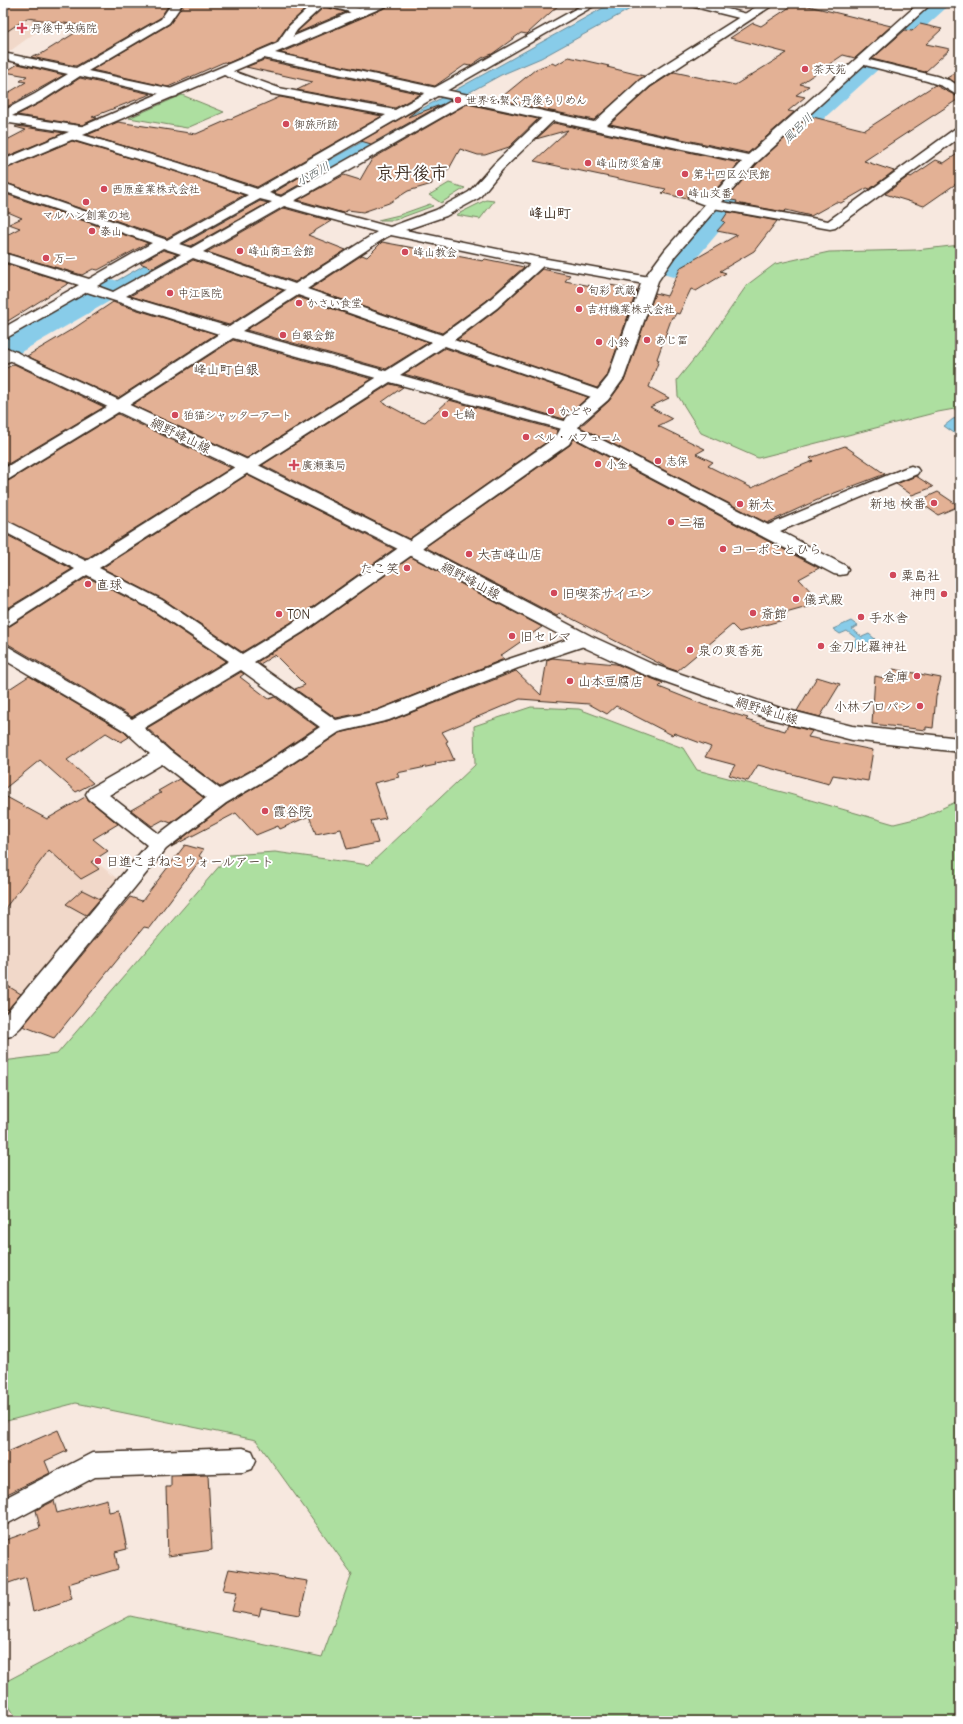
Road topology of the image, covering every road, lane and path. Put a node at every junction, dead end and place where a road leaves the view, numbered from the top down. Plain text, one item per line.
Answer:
1 (178, 3) edge
2 (320, 3) edge
3 (328, 3) edge
4 (382, 3) edge
5 (594, 3) edge
6 (691, 3) edge
7 (770, 3) edge
8 (926, 3) edge
9 (361, 12) junction
10 (747, 17) junction
11 (282, 45) junction
12 (262, 54) junction
13 (3, 56) edge
14 (861, 61) junction
15 (223, 71) junction
16 (78, 73) junction
17 (439, 92) junction
18 (173, 93) junction
19 (960, 93) edge
20 (464, 97) junction
21 (397, 114) junction
22 (551, 116) junction
23 (3, 117) edge
24 (598, 126) junction
25 (960, 131) edge
26 (77, 133) junction
27 (751, 160) junction
28 (3, 165) edge
29 (3, 187) edge
30 (260, 194) junction
31 (694, 196) dead end
32 (282, 201) junction
33 (714, 203) junction
34 (389, 231) junction
35 (167, 245) junction
36 (190, 253) junction
37 (3, 257) edge
38 (536, 261) junction
39 (650, 281) junction
40 (91, 287) junction
41 (296, 290) junction
42 (112, 297) junction
43 (232, 332) junction
44 (3, 334) edge
45 (443, 341) junction
46 (6, 355) edge
47 (389, 376) junction
48 (602, 396) junction
49 (118, 405) junction
50 (569, 428) junction
51 (248, 468) junction
52 (910, 471) dead end
53 (3, 476) edge
54 (3, 524) edge
55 (767, 531) junction
56 (405, 545) junction
57 (88, 568) junction
58 (840, 570) dead end
59 (3, 621) edge
60 (584, 640) junction
61 (3, 651) edge
62 (242, 662) junction
63 (132, 727) junction
64 (333, 727) junction
65 (960, 746) edge
66 (163, 755) junction
67 (219, 798) junction
68 (159, 844) junction
69 (3, 1030) edge
70 (243, 1460) dead end
71 (3, 1513) edge

1 - 16 street
2 - 11 street
3 - 9 street
4 - 9 street
5 - 17 street
6 - 10 street
7 - 10 street
8 - 14 street
9 - 11 street
10 - 24 street
11 - 12 street
12 - 15 street
12 - 17 street
13 - 16 street
14 - 19 street
14 - 27 street
15 - 18 street
15 - 21 street
16 - 18 street
16 - 23 street
17 - 20 street
17 - 21 street
18 - 26 street
20 - 22 street
20 - 32 street
21 - 30 street
22 - 24 street
22 - 34 street
23 - 26 street
24 - 27 street
25 - 33 street
26 - 28 street
26 - 30 street
27 - 33 street
29 - 35 street
30 - 32 street
30 - 35 street
31 - 33 street
32 - 34 street
32 - 36 street
33 - 39 street
34 - 38 street
34 - 41 street
35 - 36 street
35 - 40 street
36 - 41 street
36 - 42 street
37 - 40 street
38 - 39 street
38 - 45 street
39 - 48 street
40 - 42 street
40 - 44 street
41 - 43 street
41 - 45 street
42 - 43 street
43 - 47 street
43 - 49 street
45 - 47 street
45 - 48 street
46 - 49 street, 網野峰山線
47 - 50 street
47 - 51 street
48 - 50 street
49 - 51 street, 網野峰山線
49 - 53 street
50 - 55 street
50 - 56 street
51 - 56 street, 網野峰山線
51 - 57 street
52 - 55 street
54 - 57 street
55 - 58 street
56 - 60 street, 網野峰山線
56 - 62 street
57 - 59 street
57 - 62 street
60 - 64 street
60 - 65 street, 網野峰山線
61 - 63 street
62 - 63 street
62 - 64 street
63 - 66 street
64 - 67 street
66 - 67 street
66 - 68 street
67 - 68 street
68 - 69 street
70 - 71 street

